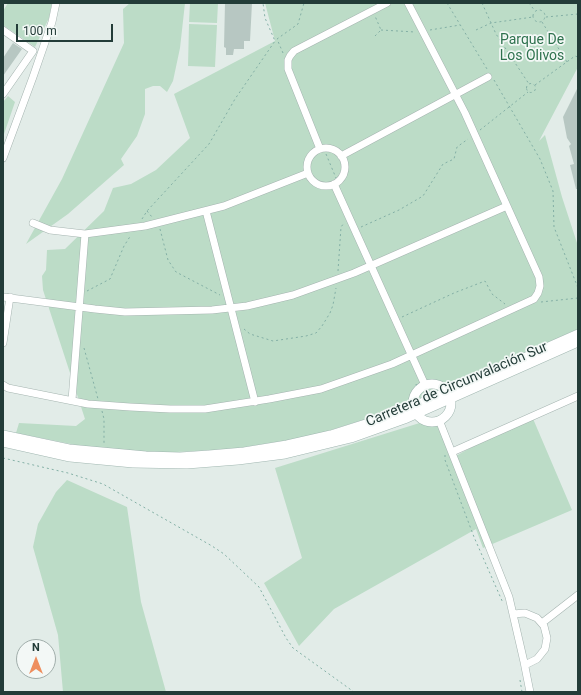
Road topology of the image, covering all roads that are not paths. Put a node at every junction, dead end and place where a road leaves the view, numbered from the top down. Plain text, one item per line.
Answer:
1 (56, 3) edge
2 (387, 3) edge
3 (408, 3) edge
4 (3, 30) edge
5 (488, 77) dead end
6 (3, 94) edge
7 (456, 94) junction
8 (320, 150) junction
9 (341, 156) junction
10 (3, 158) edge
11 (308, 173) junction
12 (336, 183) junction
13 (507, 206) junction
14 (206, 211) junction
15 (33, 223) dead end
16 (85, 234) junction
17 (371, 266) junction
18 (7, 297) edge
19 (79, 307) junction
20 (230, 308) junction
21 (578, 334) edge
22 (578, 342) edge
23 (3, 343) edge
24 (411, 356) junction
25 (3, 385) edge
26 (425, 385) junction
27 (449, 395) junction
28 (578, 396) edge
29 (72, 400) junction
30 (255, 402) junction
31 (415, 410) junction
32 (439, 420) junction
33 (3, 435) edge
34 (3, 442) edge
35 (448, 453) junction
36 (578, 595) edge
37 (513, 614) junction
38 (542, 623) junction
39 (525, 665) junction
40 (530, 692) edge

1 - 10 street
2 - 8 street
3 - 7 street
4 - 6 street
5 - 7 street
7 - 9 street
7 - 13 street
8 - 9 street
8 - 11 street
9 - 12 street
11 - 12 street
11 - 14 street
12 - 17 street
13 - 17 street
13 - 24 street
14 - 16 street
14 - 20 street
15 - 16 street
16 - 19 street
17 - 20 street
17 - 24 street
18 - 19 street
18 - 23 street
19 - 20 street
19 - 29 street
20 - 30 street
21 - 27 street, Carretera de Circunvalación Sur
22 - 27 street, Carretera de Circunvalación Sur
24 - 26 street
24 - 30 street
25 - 29 street
26 - 27 street
26 - 31 street
27 - 31 street, Carretera de Circunvalación Sur
27 - 32 street
28 - 35 street
29 - 30 street
31 - 32 street
31 - 33 street, Carretera de Circunvalación Sur
31 - 34 street, Carretera de Circunvalación Sur
32 - 35 street
35 - 37 street
36 - 38 street
37 - 38 street
37 - 39 street
38 - 39 street
39 - 40 street

